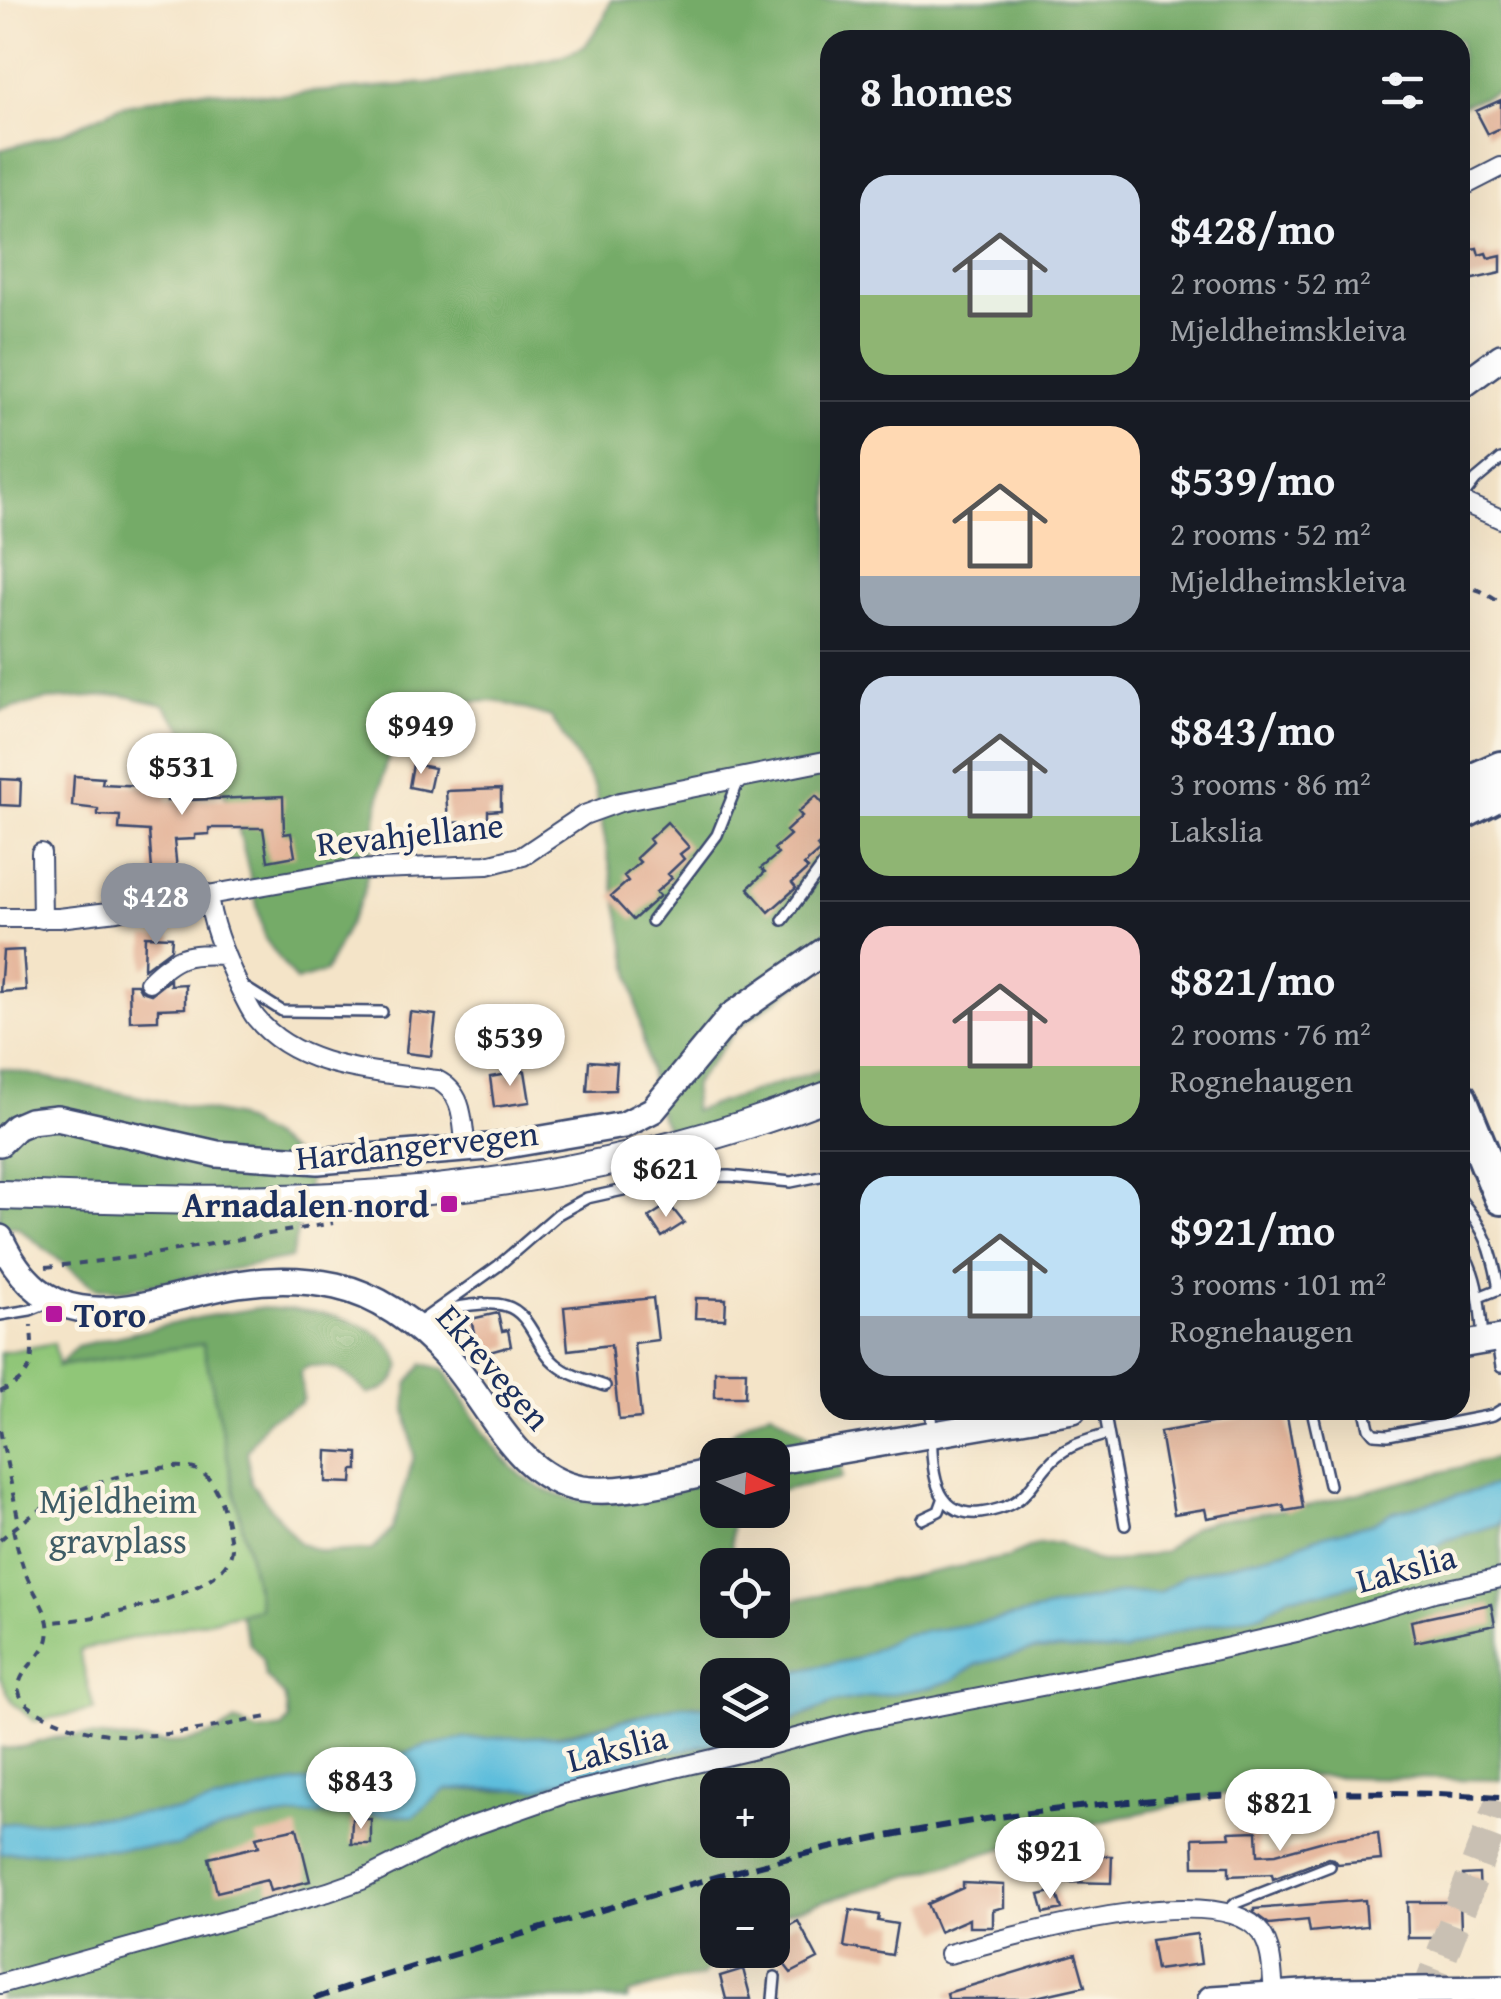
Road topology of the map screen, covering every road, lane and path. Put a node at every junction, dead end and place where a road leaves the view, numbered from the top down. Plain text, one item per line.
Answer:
1 (1501, 167) edge
2 (1470, 183) edge
3 (1501, 357) edge
4 (1470, 380) edge
5 (1501, 459) edge
6 (1470, 488) edge
7 (1470, 505) edge
8 (1501, 519) edge
9 (1470, 587) edge
10 (1501, 603) edge
11 (820, 762) edge
12 (1501, 768) edge
13 (739, 780) junction
14 (1470, 782) edge
15 (1501, 793) edge
16 (1470, 809) edge
17 (41, 853) dead end
18 (820, 870) edge
19 (208, 894) junction
20 (0, 918) edge
21 (42, 918) junction
22 (783, 920) dead end
23 (652, 921) dead end
24 (820, 954) edge
25 (225, 955) junction
26 (149, 982) dead end
27 (238, 982) junction
28 (382, 1012) dead end
29 (820, 1098) edge
30 (1470, 1120) edge
31 (0, 1144) edge
32 (466, 1150) junction
33 (820, 1176) edge
34 (0, 1195) edge
35 (1501, 1198) edge
36 (1470, 1213) edge
37 (335, 1223) dead end
38 (2, 1245) edge
39 (1470, 1265) edge
40 (22, 1272) junction
41 (1500, 1289) edge
42 (1479, 1297) junction
43 (42, 1306) junction
44 (0, 1316) edge
45 (424, 1318) junction
46 (1485, 1341) edge
47 (1501, 1368) edge
48 (605, 1386) dead end
49 (0, 1392) edge
50 (1501, 1410) edge
51 (1470, 1419) edge
52 (1106, 1420) edge
53 (1314, 1420) edge
54 (1367, 1420) edge
55 (1467, 1420) edge
56 (932, 1422) edge
57 (0, 1430) edge
58 (1108, 1434) junction
59 (790, 1458) edge
60 (700, 1475) edge
61 (1329, 1485) dead end
62 (943, 1500) junction
63 (922, 1519) dead end
64 (20, 1523) junction
65 (1125, 1525) dead end
66 (13, 1529) junction
67 (0, 1540) edge
68 (1501, 1578) edge
69 (48, 1622) junction
70 (273, 1716) dead end
71 (1330, 1866) dead end
72 (1225, 1913) junction
73 (949, 1954) dead end
74 (775, 1977) dead end
75 (0, 1984) edge
76 (1501, 1988) edge
77 (1274, 1993) junction
78 (773, 1999) edge
79 (1211, 1999) edge

1 - 2 street
3 - 4 main road
5 - 6 lane
7 - 8 street
9 - 10 path
11 - 13 street, Revahjellane
12 - 14 highway
13 - 19 street, Revahjellane
13 - 23 lane
15 - 16 highway
17 - 21 street
18 - 22 lane
19 - 21 street, Revahjellane
19 - 25 street
20 - 21 street, Revahjellane
24 - 32 main road
25 - 26 street
25 - 27 street
27 - 28 lane
27 - 32 street
29 - 34 main road, Hardangervegen
30 - 35 highway
31 - 32 main road
33 - 45 lane
36 - 41 lane
37 - 40 path
38 - 40 main road
39 - 42 lane
40 - 43 main road
41 - 42 lane
42 - 46 lane
43 - 44 lane
43 - 45 main road, Ekrevegen
43 - 49 path
45 - 48 lane
45 - 60 main road, Ekrevegen
46 - 47 lane
50 - 51 lane
52 - 58 lane
53 - 61 lane
54 - 55 lane
56 - 59 main road
56 - 62 lane
57 - 64 path
58 - 62 lane
58 - 65 lane
62 - 63 lane
64 - 66 path
64 - 69 path
66 - 67 path
66 - 69 path
68 - 75 street, Lakslia
69 - 70 path
71 - 72 lane
72 - 73 street
72 - 77 street
74 - 78 lane
76 - 77 main road
77 - 79 main road

